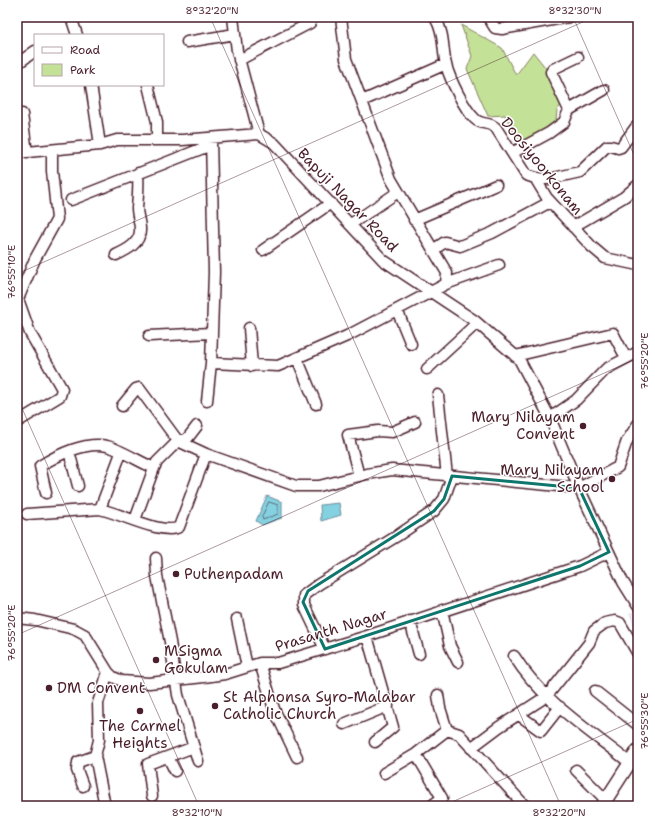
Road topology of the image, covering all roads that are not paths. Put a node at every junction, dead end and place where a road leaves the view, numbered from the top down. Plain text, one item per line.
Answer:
1 (71, 17) edge
2 (233, 17) edge
3 (341, 17) edge
4 (435, 17) edge
5 (488, 17) edge
6 (569, 17) edge
7 (310, 23) dead end
8 (77, 34) edge
9 (235, 34) junction
10 (187, 42) dead end
11 (34, 52) edge
12 (578, 57) dead end
13 (239, 60) junction
14 (17, 64) edge
15 (446, 64) junction
16 (91, 86) edge
17 (148, 86) edge
18 (604, 90) dead end
19 (362, 101) junction
20 (569, 110) junction
21 (22, 114) dead end
22 (636, 127) dead end
23 (259, 134) junction
24 (157, 140) junction
25 (211, 141) junction
26 (100, 145) junction
27 (52, 150) junction
28 (22, 153) edge
29 (512, 153) junction
30 (138, 173) junction
31 (535, 178) junction
32 (496, 185) dead end
33 (638, 185) edge
34 (398, 192) junction
35 (71, 200) dead end
36 (550, 202) junction
37 (331, 203) junction
38 (414, 220) junction
39 (351, 224) junction
40 (573, 227) junction
41 (263, 250) dead end
42 (433, 250) junction
43 (116, 255) dead end
44 (635, 262) edge
45 (499, 265) dead end
46 (446, 284) junction
47 (431, 293) junction
48 (18, 299) edge
49 (397, 310) junction
50 (477, 323) junction
51 (249, 328) dead end
52 (211, 333) junction
53 (149, 336) dead end
54 (411, 344) dead end
55 (634, 355) edge
56 (515, 356) junction
57 (297, 358) junction
58 (211, 363) junction
59 (252, 366) junction
60 (427, 369) dead end
61 (438, 395) dead end
62 (207, 401) dead end
63 (316, 404) dead end
64 (122, 406) dead end
65 (550, 418) junction
66 (17, 422) edge
67 (415, 422) dead end
68 (638, 424) edge
69 (197, 426) dead end
70 (178, 442) junction
71 (69, 452) junction
72 (121, 453) junction
73 (206, 454) junction
74 (154, 468) junction
75 (359, 476) junction
76 (450, 476) junction
77 (78, 486) dead end
78 (579, 488) junction
79 (46, 493) dead end
80 (100, 509) junction
81 (27, 514) dead end
82 (135, 520) junction
83 (609, 552) junction
84 (156, 558) dead end
85 (638, 606) edge
86 (442, 610) junction
87 (17, 618) edge
88 (237, 619) dead end
89 (410, 621) junction
90 (367, 636) junction
91 (325, 649) junction
92 (419, 654) dead end
93 (638, 654) edge
94 (514, 656) dead end
95 (458, 662) dead end
96 (260, 663) junction
97 (247, 667) junction
98 (108, 672) junction
99 (176, 680) junction
100 (595, 690) dead end
101 (438, 695) dead end
102 (547, 696) junction
103 (388, 706) junction
104 (560, 707) junction
105 (519, 715) junction
106 (344, 724) dead end
107 (638, 725) edge
108 (447, 730) junction
109 (375, 742) dead end
110 (194, 747) junction
111 (471, 748) junction
112 (638, 750) edge
113 (416, 754) junction
114 (95, 756) junction
115 (168, 757) junction
116 (297, 757) dead end
117 (198, 761) dead end
118 (630, 763) junction
119 (576, 770) dead end
120 (175, 771) dead end
121 (384, 773) dead end
122 (83, 786) dead end
123 (152, 796) dead end
124 (604, 803) edge
125 (105, 806) edge
126 (432, 806) edge
127 (525, 806) edge

1 - 8 street
2 - 9 street
3 - 19 street
4 - 15 street, Doosiyoorkonam
5 - 6 street
7 - 13 street
9 - 10 street
9 - 13 street
11 - 14 street
12 - 20 street
13 - 23 street
15 - 19 street
15 - 29 street, Doosiyoorkonam
16 - 26 street
17 - 24 street
18 - 20 street
19 - 34 street
20 - 29 street
21 - 28 street
22 - 31 street
23 - 25 street
23 - 37 street, Bapuji Nagar Road
24 - 25 street
24 - 26 street
25 - 30 street
25 - 52 street
26 - 27 street
27 - 28 street
27 - 48 street
29 - 31 street, Doosiyoorkonam
30 - 35 street
30 - 43 street
31 - 36 street, Doosiyoorkonam
32 - 38 street
33 - 40 street
34 - 38 street
34 - 39 street
36 - 40 street, Doosiyoorkonam
36 - 42 street
37 - 39 street, Bapuji Nagar Road
37 - 41 street
38 - 42 street
39 - 47 street, Bapuji Nagar Road
40 - 44 street, Doosiyoorkonam
42 - 46 street
45 - 46 street
46 - 47 street
47 - 49 street
47 - 50 street, Bapuji Nagar Road
48 - 66 street
49 - 54 street
49 - 57 street
50 - 56 street, Bapuji Nagar Road
50 - 60 street
51 - 59 street
52 - 53 street
52 - 58 street
55 - 56 street
55 - 65 street
56 - 65 street, Bapuji Nagar Road
57 - 59 street
57 - 63 street
58 - 59 street
58 - 62 street
61 - 76 street
64 - 70 street
65 - 78 street, Bapuji Nagar Road
67 - 75 street
68 - 78 street
69 - 70 street
70 - 73 street
70 - 74 street
71 - 72 street
71 - 77 street
71 - 79 street
72 - 74 street
72 - 80 street
73 - 75 street
73 - 82 street
74 - 82 street
75 - 76 street
76 - 78 street
76 - 91 street
78 - 83 street, Bapuji Nagar Road
80 - 81 street
80 - 82 street
83 - 85 street
83 - 86 street, Prasanth Nagar
84 - 99 street
86 - 89 street, Prasanth Nagar
86 - 95 street
87 - 98 street, Prasanth Nagar
88 - 97 street
89 - 90 street, Prasanth Nagar
89 - 92 street
90 - 91 street, Prasanth Nagar
90 - 103 street
91 - 96 street, Prasanth Nagar
93 - 102 street
94 - 102 street
96 - 97 street, Prasanth Nagar
96 - 116 street
97 - 99 street, Prasanth Nagar
98 - 99 street, Prasanth Nagar
98 - 114 street
99 - 110 street
100 - 107 street
101 - 108 street
102 - 104 street
102 - 105 street
103 - 106 street
103 - 109 street
104 - 105 street
104 - 118 street
105 - 111 street
108 - 111 street
108 - 113 street
110 - 115 street
110 - 117 street
111 - 127 street
112 - 118 main road
113 - 121 street
113 - 126 street
114 - 122 street
114 - 125 street
115 - 120 street
115 - 123 street
118 - 124 main road
119 - 124 street

